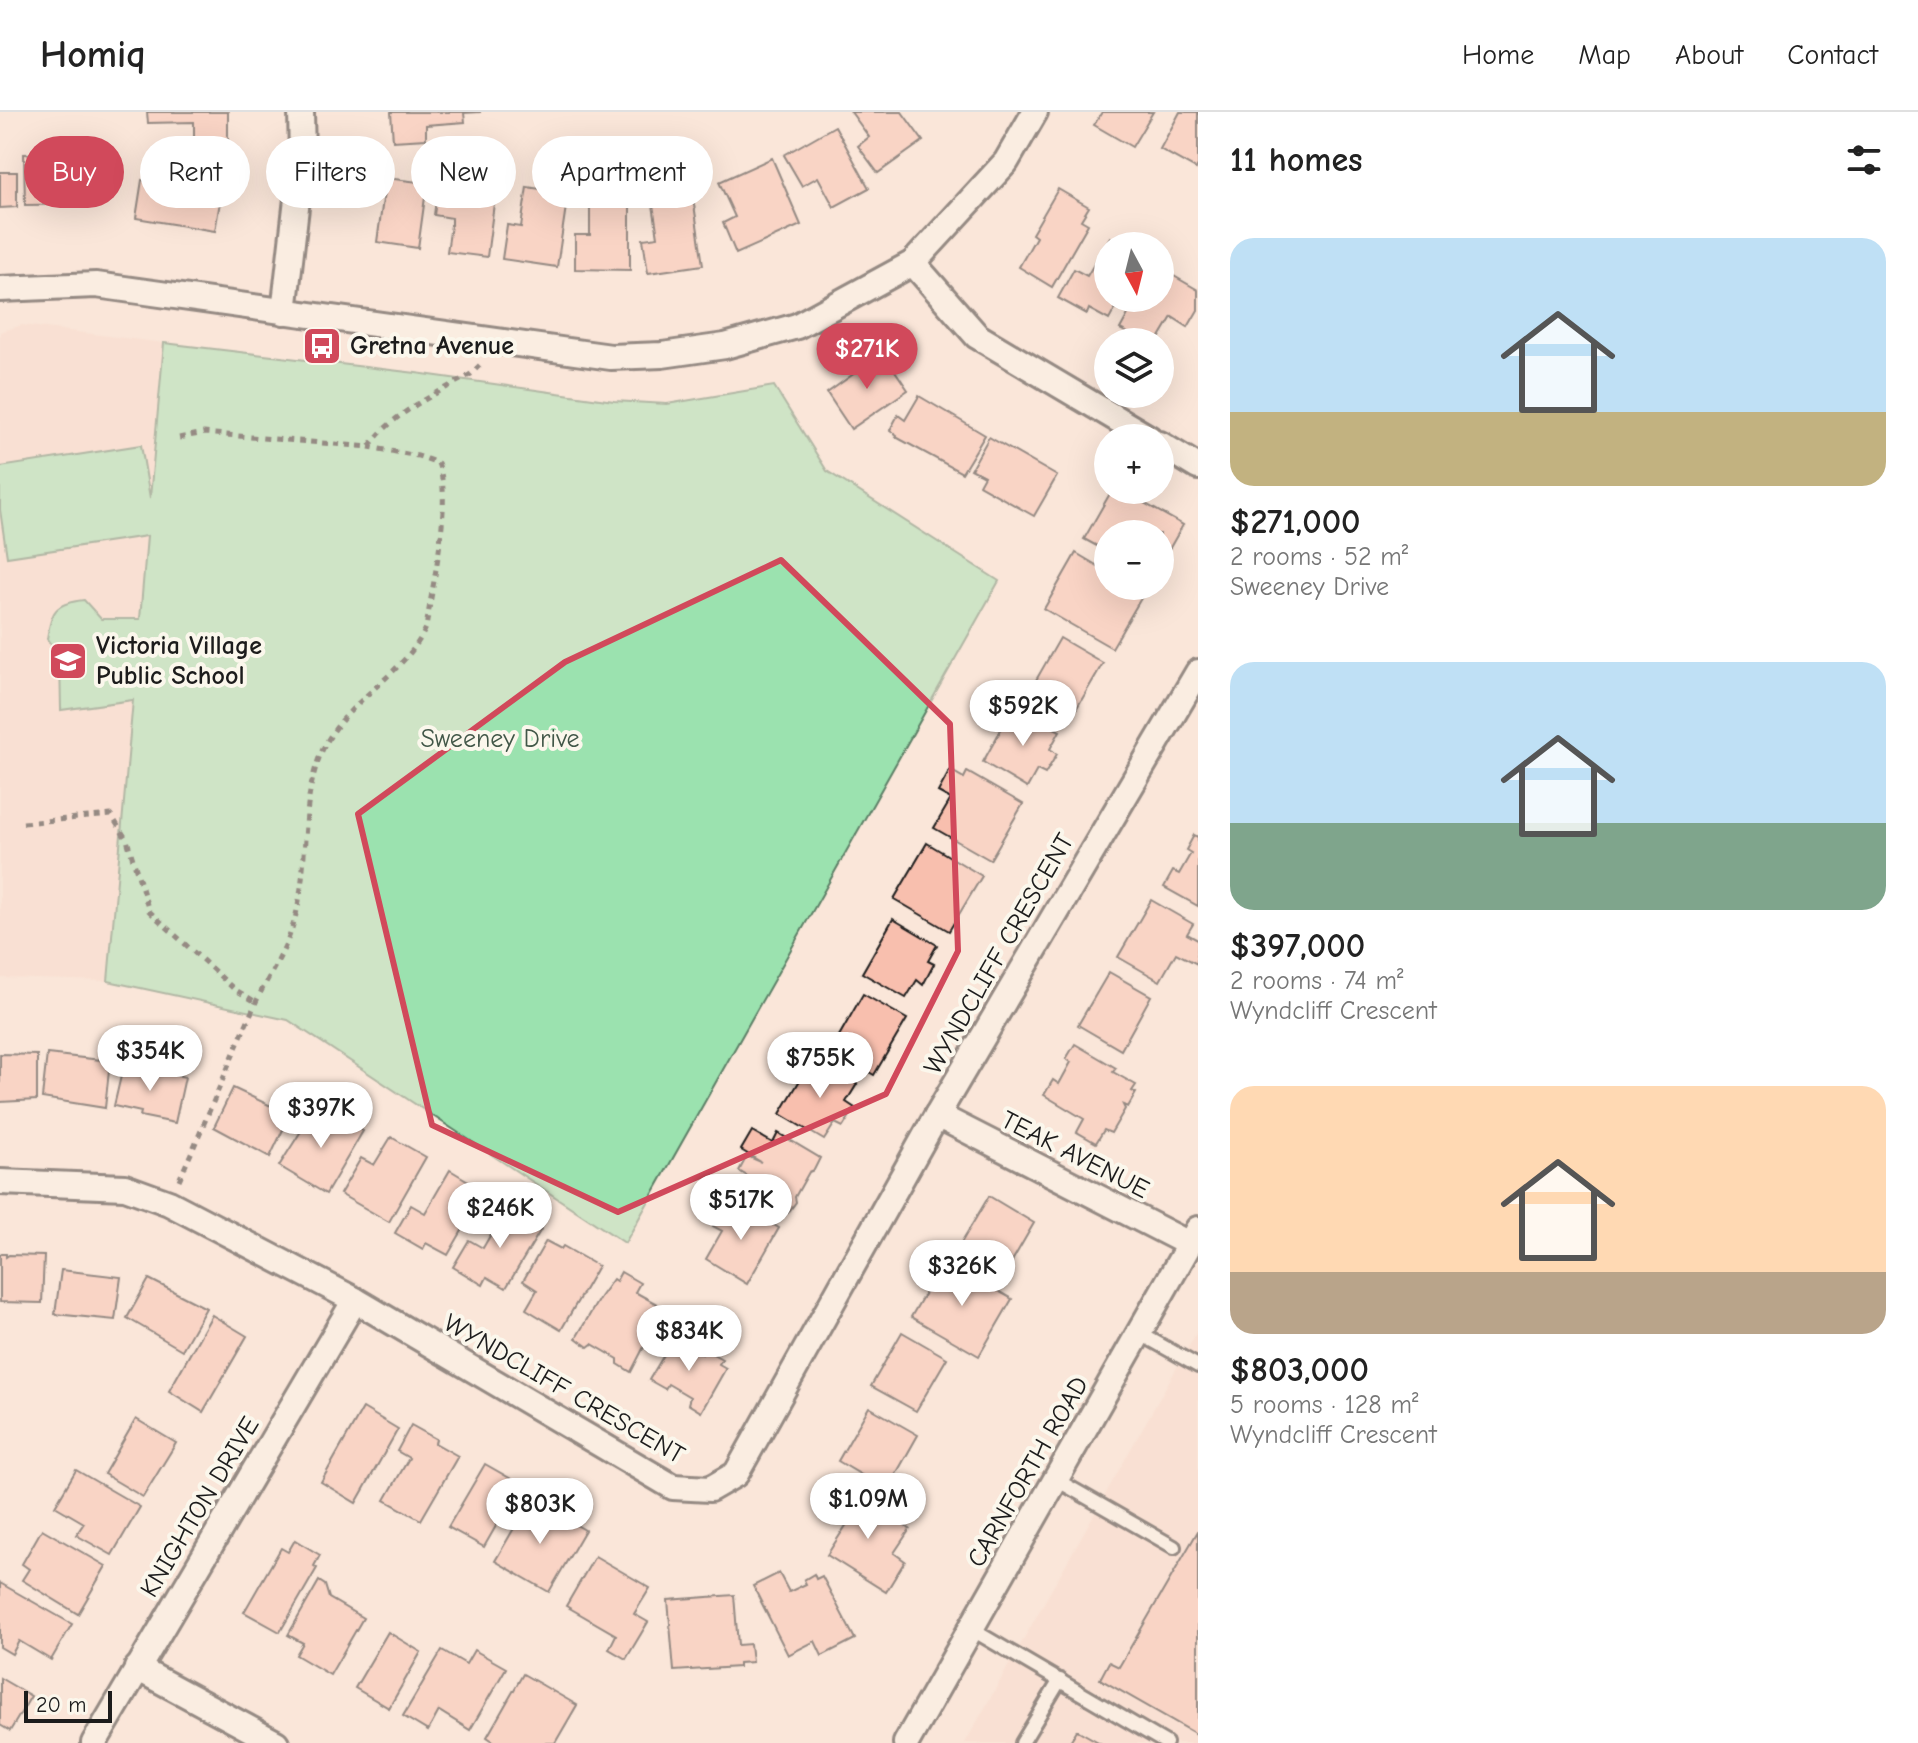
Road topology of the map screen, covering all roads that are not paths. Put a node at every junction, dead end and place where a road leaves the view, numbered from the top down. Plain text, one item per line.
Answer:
1 (301, 112) edge
2 (1035, 112) edge
3 (913, 263) junction
4 (0, 289) edge
5 (284, 312) junction
6 (1125, 424) edge
7 (1174, 452) edge
8 (1198, 467) edge
9 (1198, 672) edge
10 (937, 1115) junction
11 (0, 1182) edge
12 (1193, 1237) edge
13 (355, 1300) junction
14 (1139, 1333) junction
15 (1198, 1366) edge
16 (1055, 1479) junction
17 (1174, 1547) dead end
18 (971, 1629) junction
19 (137, 1668) junction
20 (1060, 1680) junction
21 (94, 1743) edge
22 (276, 1743) edge
23 (906, 1743) edge
24 (1022, 1743) edge
25 (1166, 1743) edge

1 - 5 street
2 - 3 street
3 - 5 street
3 - 6 street
4 - 5 street
7 - 8 street
9 - 10 street, WYNDCLIFF CRESCENT
10 - 12 street, TEAK AVENUE
10 - 13 street, WYNDCLIFF CRESCENT
11 - 13 street, WYNDCLIFF CRESCENT
12 - 14 street, CARNFORTH ROAD
13 - 19 street, KNIGHTON DRIVE
14 - 15 lane
14 - 16 street, CARNFORTH ROAD
16 - 17 lane
16 - 18 street, CARNFORTH ROAD
18 - 20 lane
18 - 23 street, CARNFORTH ROAD
19 - 21 street, KNIGHTON DRIVE
19 - 22 street
20 - 24 lane
20 - 25 lane

